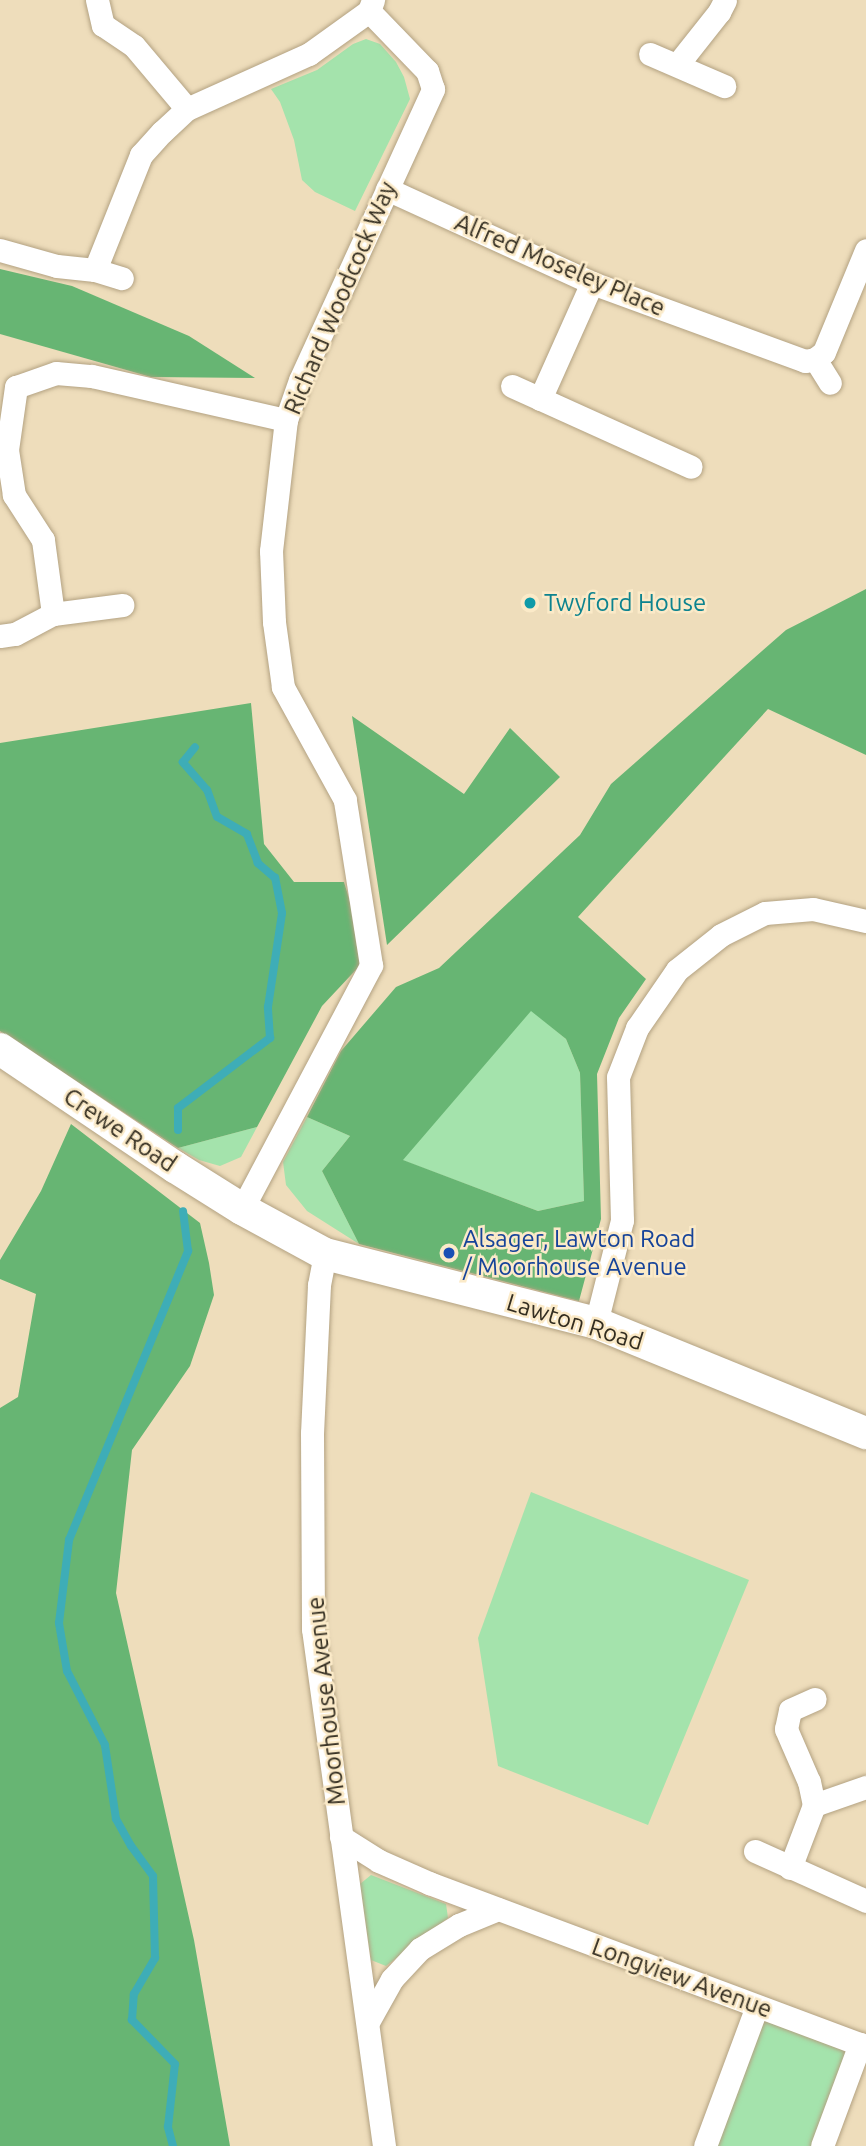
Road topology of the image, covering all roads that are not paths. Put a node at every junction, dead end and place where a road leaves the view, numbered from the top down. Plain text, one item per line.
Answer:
1 (97, 0) edge
2 (725, 0) edge
3 (371, 6) edge
4 (650, 54) dead end
5 (677, 65) junction
6 (724, 86) dead end
7 (187, 109) junction
8 (387, 189) junction
9 (0, 250) edge
10 (866, 250) edge
11 (95, 270) junction
12 (122, 278) dead end
13 (592, 284) junction
14 (815, 359) junction
15 (8, 381) edge
16 (830, 383) dead end
17 (512, 386) dead end
18 (540, 399) junction
19 (286, 420) junction
20 (691, 467) dead end
21 (122, 605) dead end
22 (53, 614) junction
23 (0, 636) edge
24 (866, 921) edge
25 (0, 1049) edge
26 (242, 1209) junction
27 (325, 1254) junction
28 (596, 1323) junction
29 (866, 1433) edge
30 (815, 1699) dead end
31 (866, 1787) edge
32 (814, 1805) junction
33 (341, 1837) junction
34 (755, 1851) dead end
35 (790, 1868) junction
36 (866, 1901) edge
37 (498, 1909) junction
38 (757, 2006) junction
39 (368, 2022) junction
40 (863, 2045) edge
41 (384, 2146) edge
42 (705, 2146) edge
43 (822, 2146) edge

1 - 7 street
2 - 5 street
3 - 7 street
3 - 8 street, Richard Woodcock Way
4 - 5 street
5 - 6 street
7 - 11 street
8 - 13 street, Alfred Moseley Place
8 - 19 street, Richard Woodcock Way
9 - 11 street
10 - 14 street
11 - 12 street
13 - 14 street, Alfred Moseley Place
13 - 18 street
14 - 16 street
15 - 19 street
15 - 22 street
17 - 18 street
18 - 20 street
19 - 26 street, Richard Woodcock Way
21 - 22 street
22 - 23 street
24 - 28 street
25 - 26 main road, Crewe Road
26 - 27 main road, Lawton Road
27 - 28 main road, Lawton Road
27 - 33 street, Moorhouse Avenue
28 - 29 main road, Lawton Road
30 - 32 street
31 - 32 street
32 - 35 street
33 - 37 street, Longview Avenue
33 - 39 street, Moorhouse Avenue
34 - 35 street
35 - 36 street
37 - 38 street, Longview Avenue
37 - 39 street
38 - 40 street, Longview Avenue
38 - 42 street
39 - 41 street, Moorhouse Avenue
40 - 43 street

